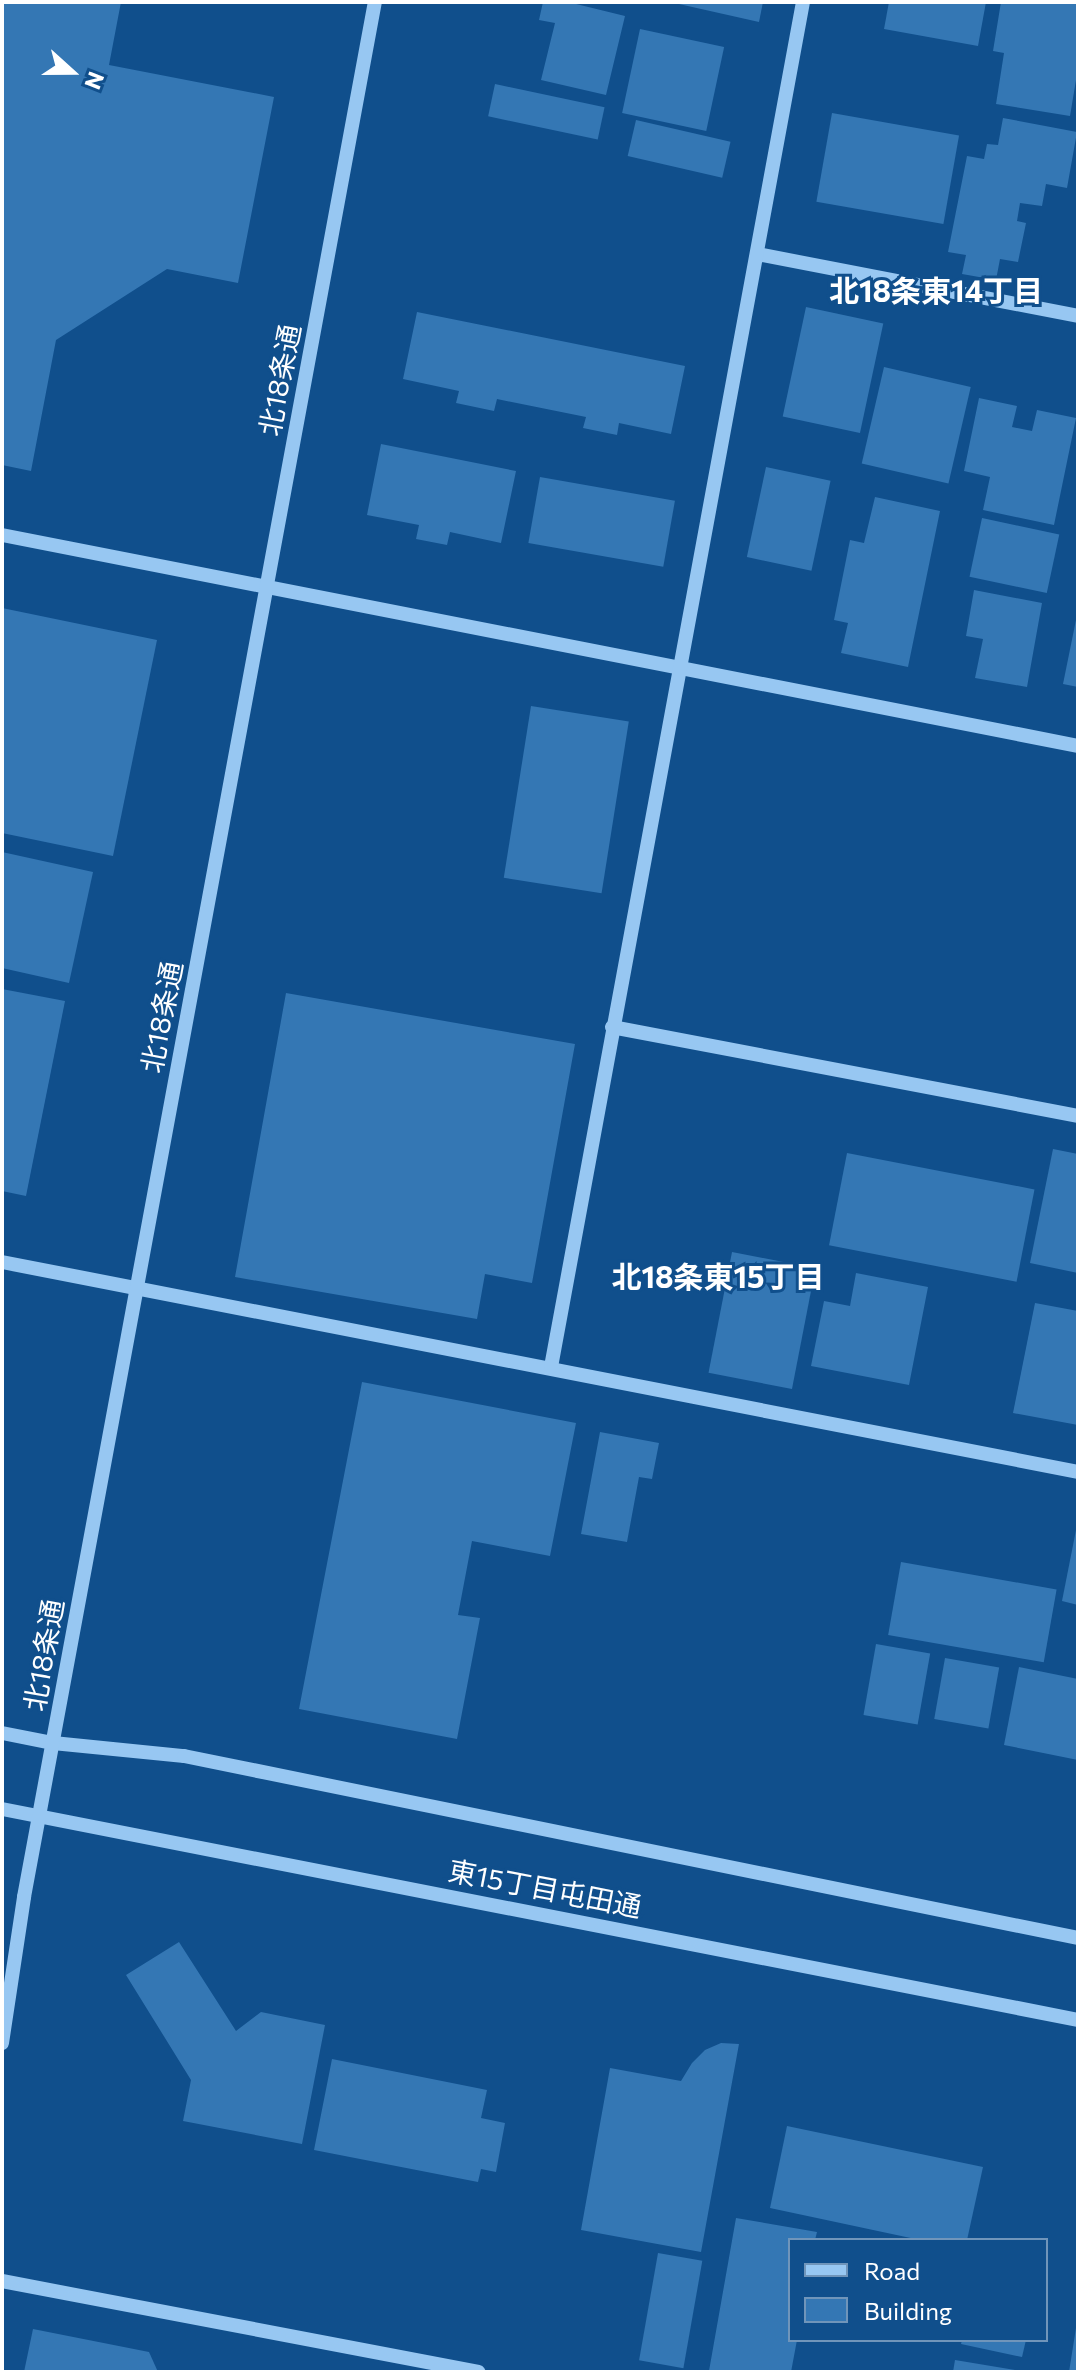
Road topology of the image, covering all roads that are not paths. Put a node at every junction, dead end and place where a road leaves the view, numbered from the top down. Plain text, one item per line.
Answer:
1 (375, 2) edge
2 (803, 2) edge
3 (757, 254) junction
4 (1078, 316) edge
5 (2, 535) edge
6 (266, 589) junction
7 (680, 668) junction
8 (1078, 746) edge
9 (612, 1027) junction
10 (1078, 1116) edge
11 (2, 1262) edge
12 (136, 1290) junction
13 (551, 1367) junction
14 (1078, 1472) edge
15 (2, 1733) edge
16 (53, 1743) junction
17 (2, 1809) edge
18 (39, 1817) junction
19 (1078, 1938) edge
20 (1078, 2020) edge
21 (2, 2043) edge
22 (2, 2281) edge
23 (478, 2372) edge

1 - 6 street, 北18条通
2 - 3 street
3 - 4 street
3 - 7 street
5 - 6 street
6 - 7 street
6 - 12 street, 北18条通
7 - 8 street
7 - 9 street
9 - 10 street
9 - 13 street
11 - 12 street
12 - 13 street
12 - 16 street, 北18条通
13 - 14 street
15 - 16 street, 東15丁目屯田通
16 - 18 street, 北18条通
16 - 19 street, 東15丁目屯田通
17 - 18 street, 東15丁目屯田通
18 - 20 street, 東15丁目屯田通
18 - 21 street, 北18条通
22 - 23 street

